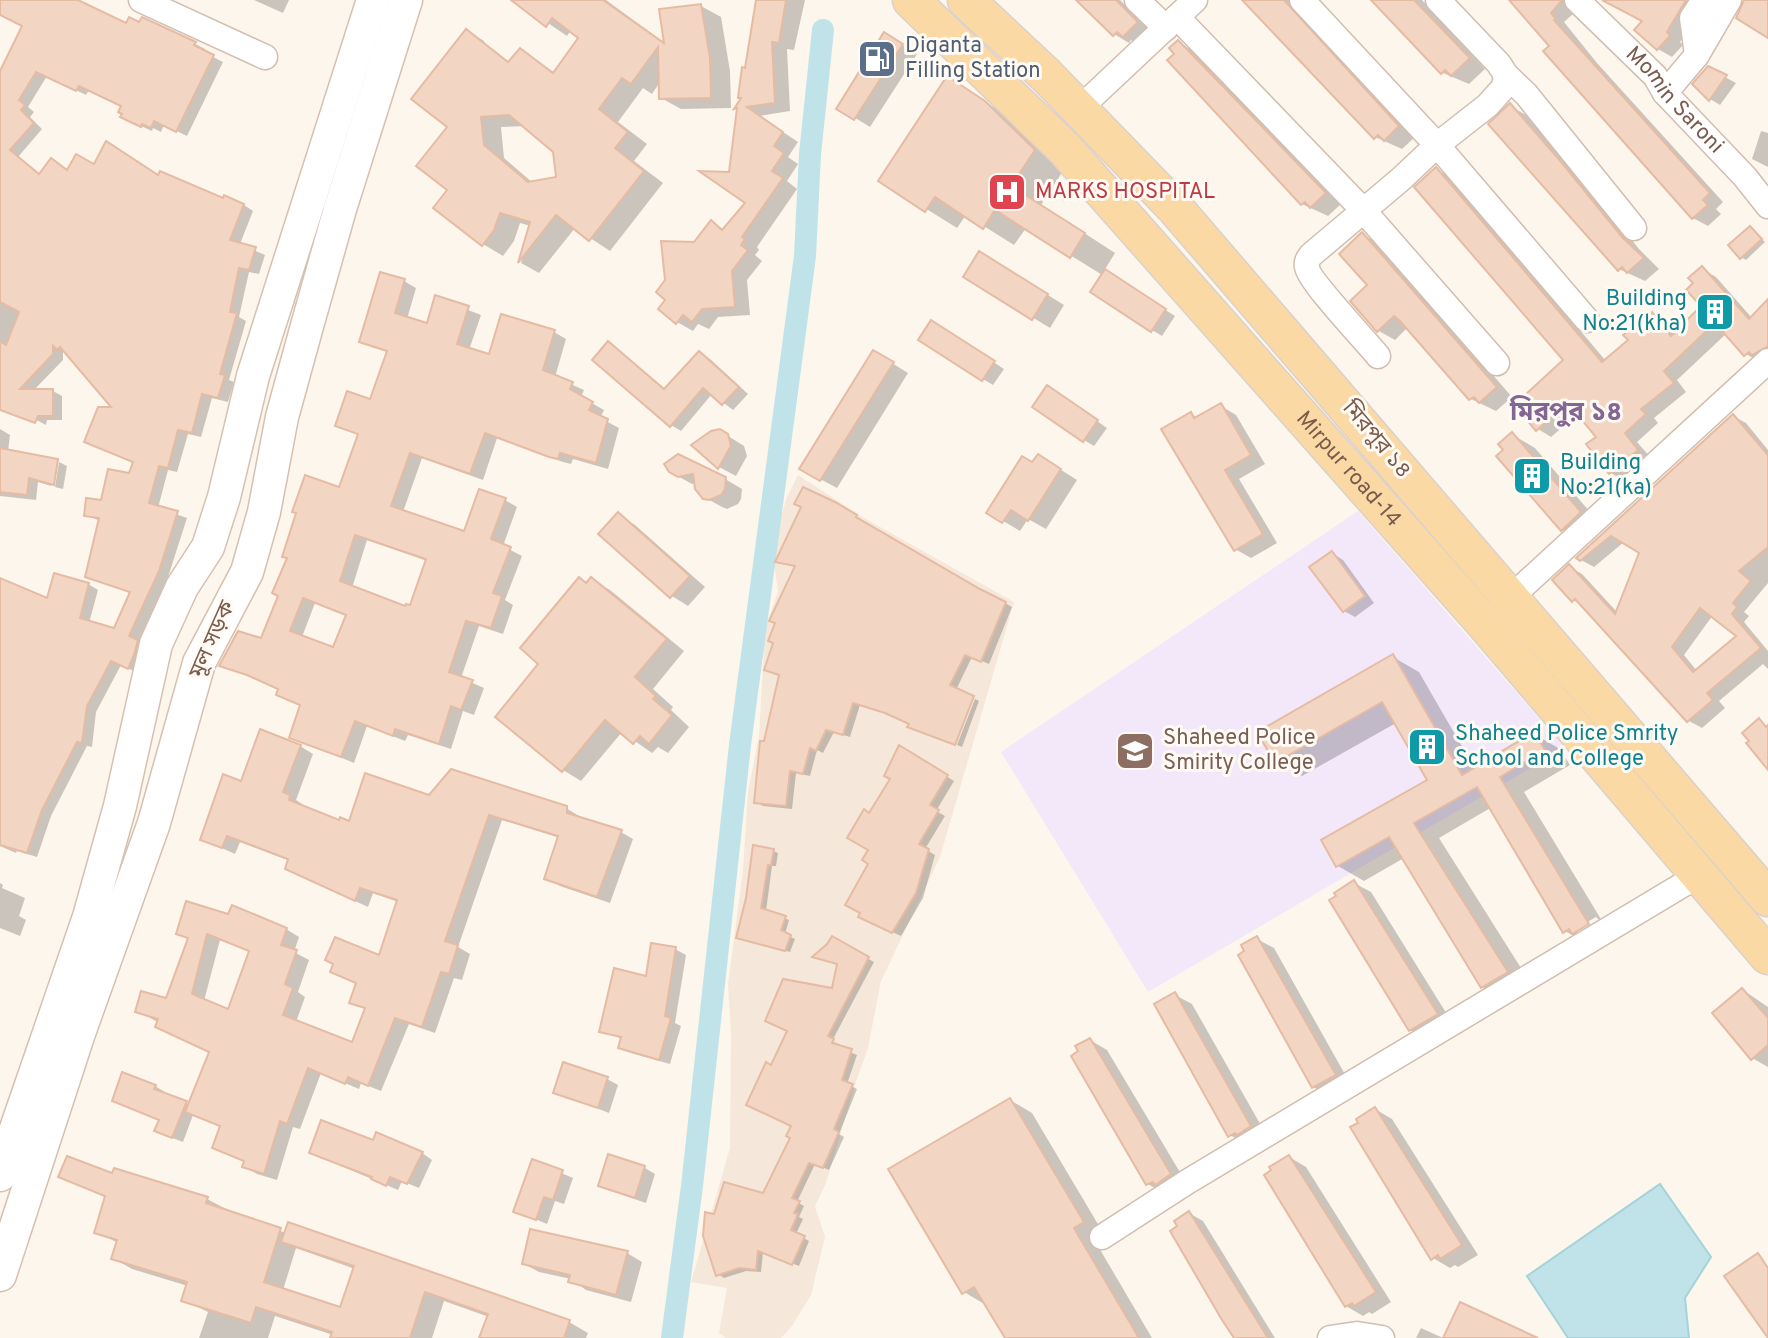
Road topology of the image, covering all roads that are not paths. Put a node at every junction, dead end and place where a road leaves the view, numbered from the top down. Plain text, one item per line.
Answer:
1 (141, 0) edge
2 (373, 0) edge
3 (406, 0) edge
4 (911, 0) edge
5 (966, 0) edge
6 (1137, 0) edge
7 (1195, 0) edge
8 (1302, 0) edge
9 (1438, 0) edge
10 (1577, 0) edge
11 (1704, 0) edge
12 (1729, 0) edge
13 (1171, 22) junction
14 (1697, 55) junction
15 (265, 57) dead end
16 (1506, 75) junction
17 (1665, 93) junction
18 (1079, 109) junction
19 (1437, 145) junction
20 (1768, 206) edge
21 (1363, 210) junction
22 (1634, 228) dead end
23 (1587, 320) dead end
24 (1378, 356) dead end
25 (1768, 361) edge
26 (1497, 363) dead end
27 (182, 587) junction
28 (1509, 599) junction
29 (227, 606) junction
30 (1699, 875) junction
31 (1768, 898) edge
32 (1768, 956) edge
33 (0, 1175) edge
34 (1102, 1237) dead end
35 (0, 1275) edge
36 (1330, 1338) edge
37 (1382, 1338) edge

1 - 15 street
2 - 27 street
3 - 29 street, মূল সড়ক
4 - 30 main road, Mirpur road-14
5 - 18 main road, মিরপুর ১৪
6 - 13 street
7 - 13 street
8 - 19 street
9 - 16 street
10 - 17 street, Momin Saroni
11 - 14 street
12 - 14 street
13 - 18 street
13 - 21 street
14 - 17 street
16 - 19 street
16 - 22 street
17 - 20 street, Momin Saroni
18 - 28 main road, মিরপুর ১৪
19 - 21 street
19 - 23 street
21 - 24 street
21 - 26 street
25 - 28 street
27 - 29 street
27 - 33 street
28 - 31 main road, মিরপুর ১৪
29 - 35 street, মূল সড়ক
30 - 32 main road, Mirpur road-14
30 - 34 street
36 - 37 street

